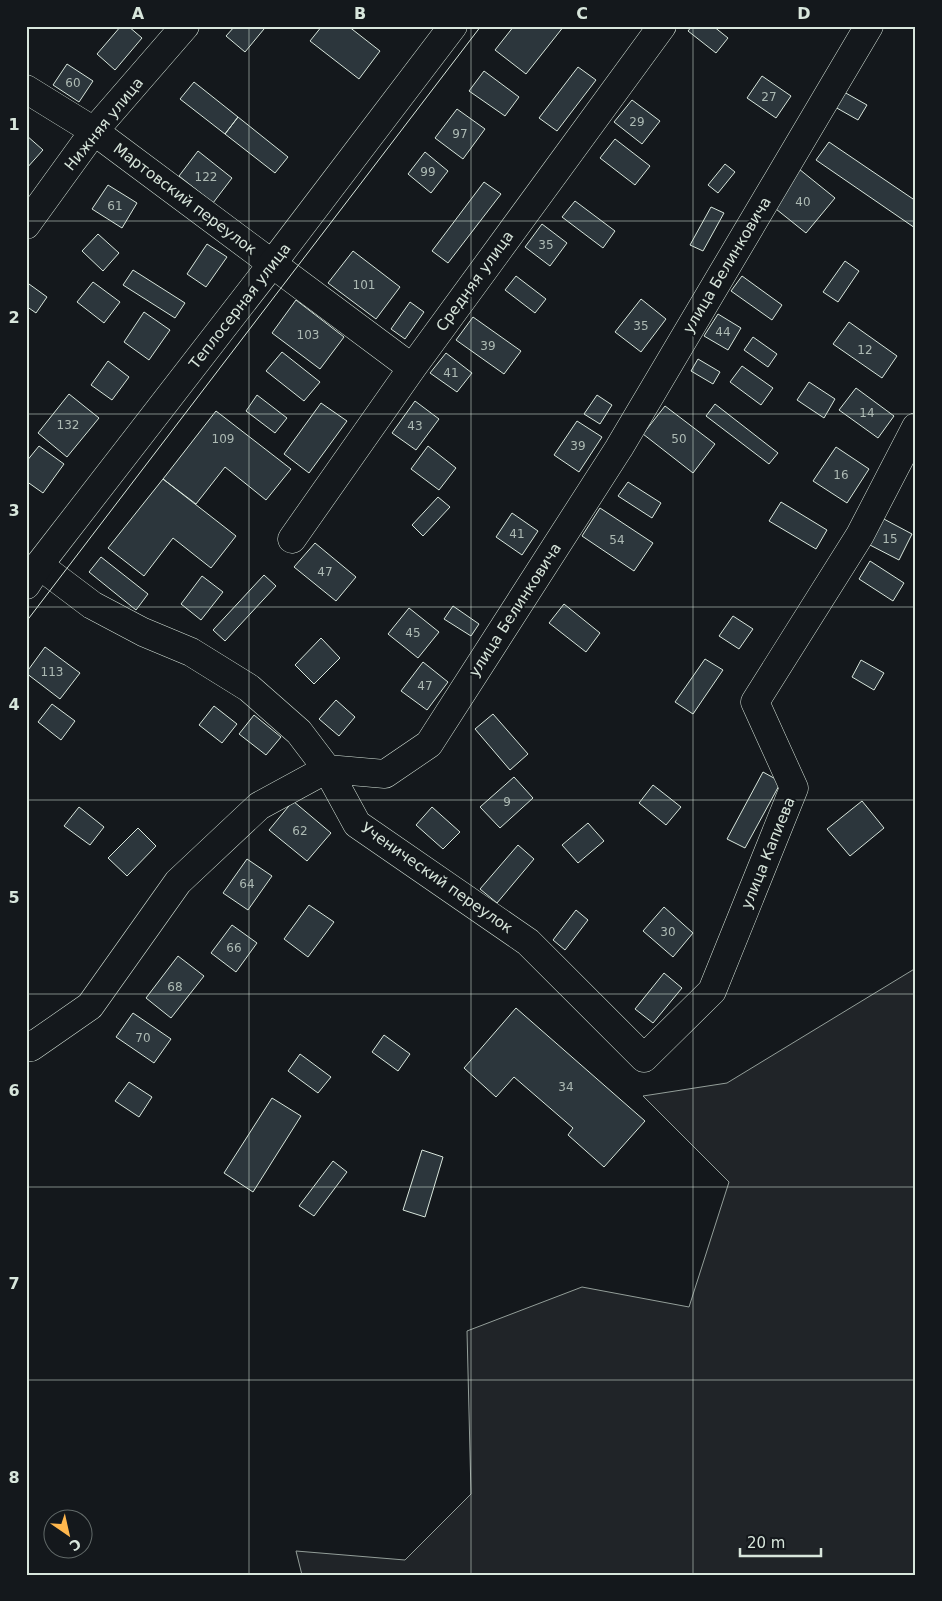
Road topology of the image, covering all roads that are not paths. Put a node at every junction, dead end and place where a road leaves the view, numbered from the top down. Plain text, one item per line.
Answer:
1 (185, 26) edge
2 (453, 26) edge
3 (662, 26) edge
4 (869, 26) edge
5 (26, 89) edge
6 (94, 132) junction
7 (26, 225) edge
8 (272, 264) junction
9 (412, 368) junction
10 (916, 427) edge
11 (292, 539) dead end
12 (33, 575) edge
13 (327, 769) junction
14 (29, 1046) edge
15 (644, 1058) joint

1 - 6 street, Нижняя улица
2 - 8 street, Теплосерная улица
3 - 9 street, Средняя улица
4 - 13 street, улица Белинковича
5 - 6 street, Мартовский переулок
6 - 7 street, Нижняя улица
6 - 8 street, Мартовский переулок
8 - 9 street, Мартовский переулок
8 - 12 street, Теплосерная улица
9 - 11 street, Средняя улица
10 - 15 street, улица Капиева
12 - 13 street, Ученический переулок
13 - 14 street
13 - 15 street, Ученический переулок

